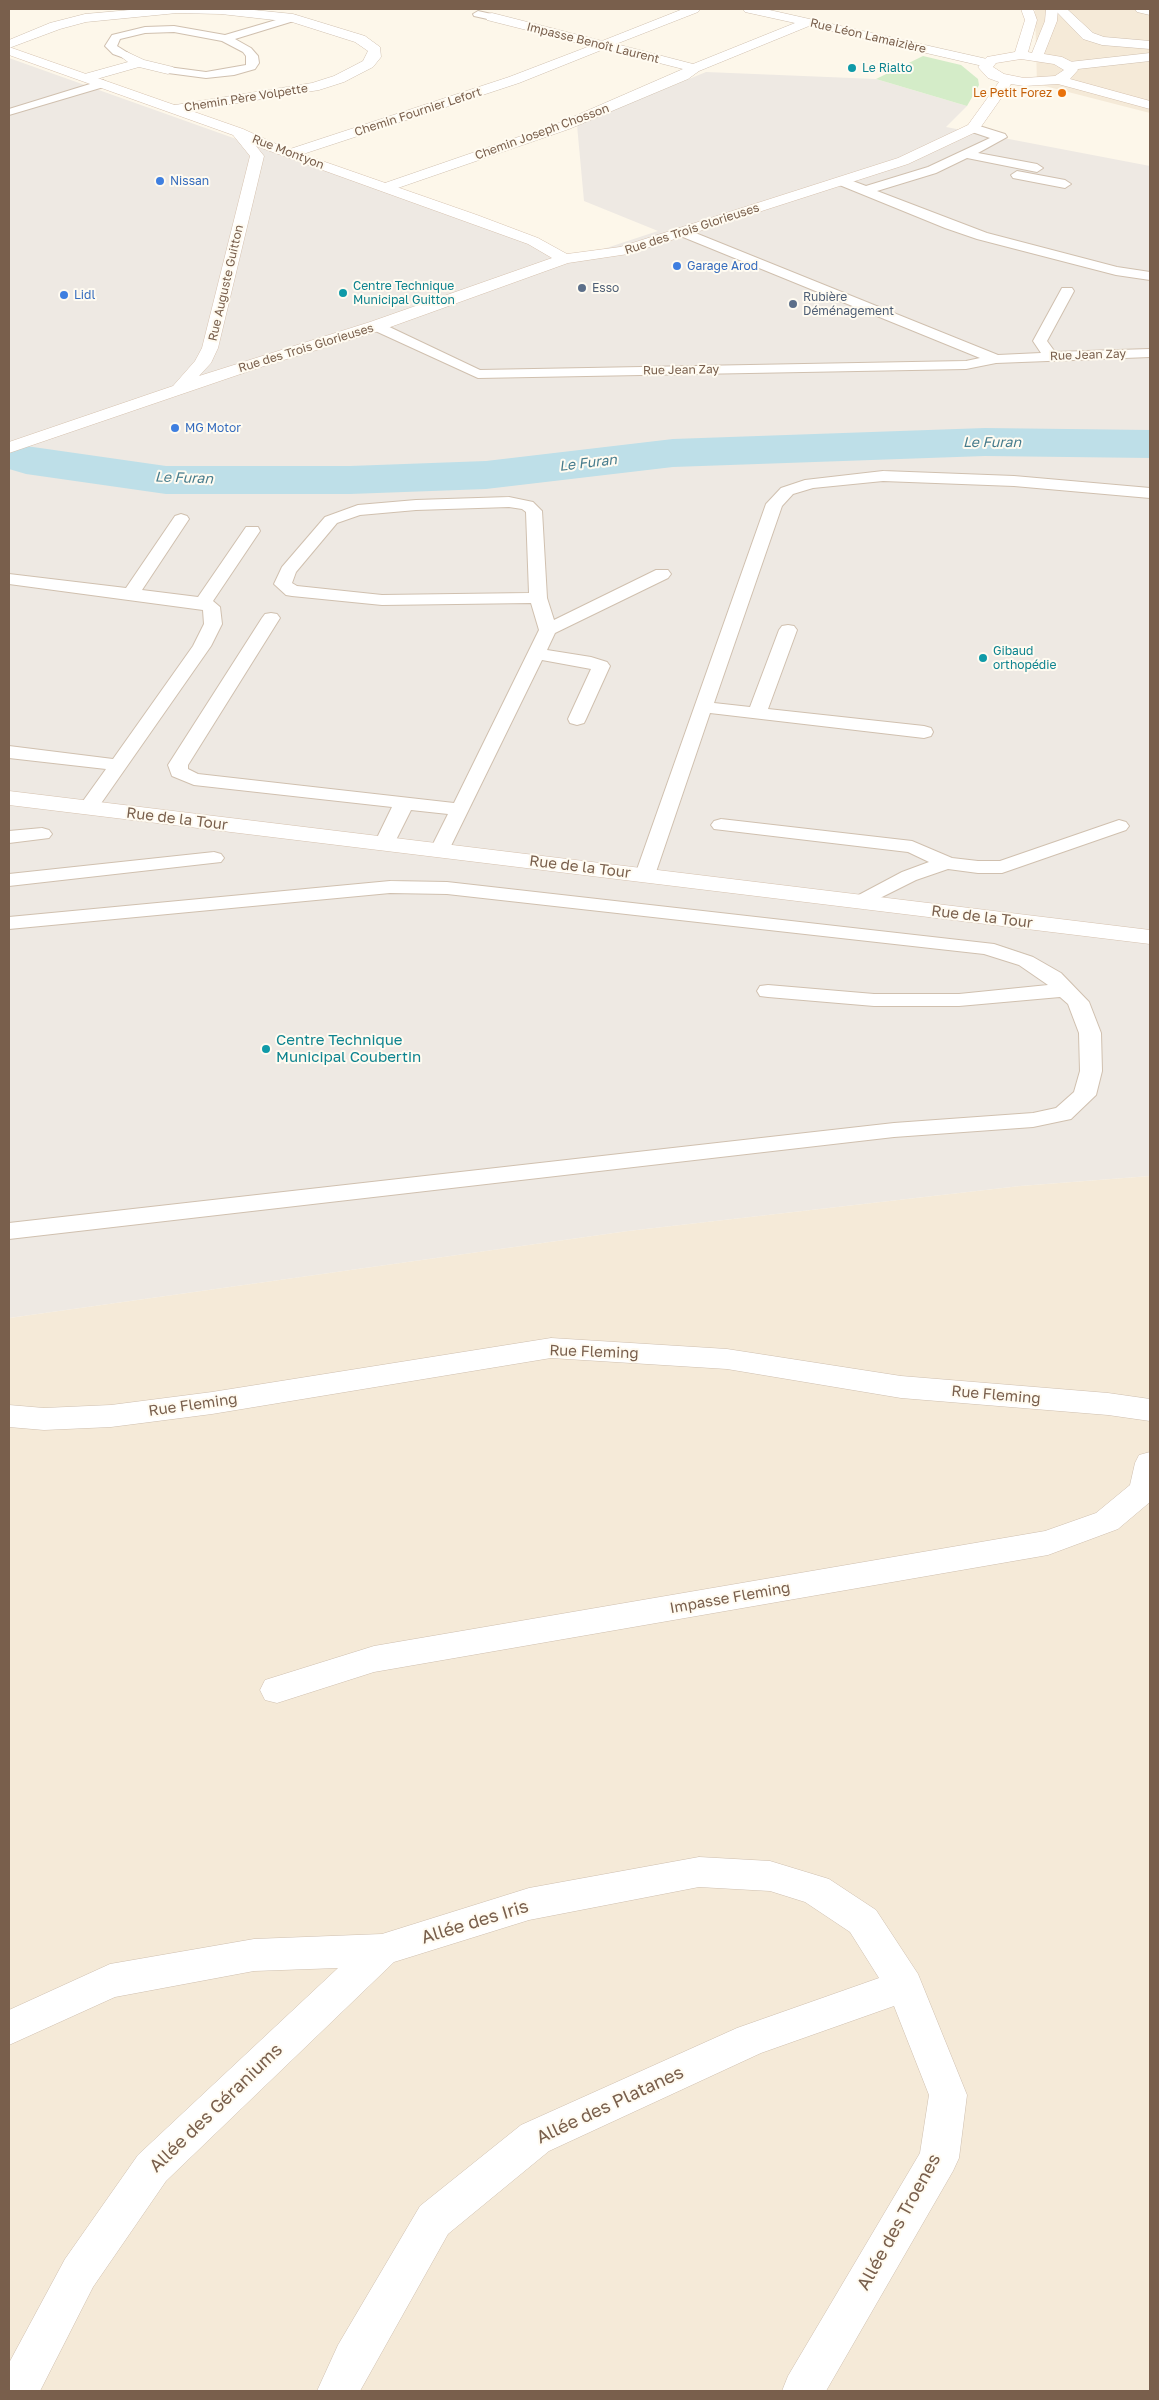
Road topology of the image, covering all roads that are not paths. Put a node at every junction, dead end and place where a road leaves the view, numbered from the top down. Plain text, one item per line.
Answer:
1 (694, 9) edge
2 (749, 9) edge
3 (1027, 9) edge
4 (1052, 9) edge
5 (1060, 9) edge
6 (1141, 9) edge
7 (1150, 11) edge
8 (478, 14) dead end
9 (492, 17) joint
10 (293, 18) junction
11 (809, 22) junction
12 (225, 38) junction
13 (9, 44) edge
14 (602, 45) junction
15 (1150, 45) edge
16 (9, 51) edge
17 (1021, 55) junction
18 (1037, 56) junction
19 (1150, 57) edge
20 (133, 60) junction
21 (987, 63) junction
22 (1069, 66) junction
23 (694, 68) junction
24 (168, 70) joint
25 (86, 78) junction
26 (1007, 80) junction
27 (1058, 80) junction
28 (103, 84) junction
29 (1150, 105) edge
30 (174, 109) junction
31 (11, 112) dead end
32 (973, 128) junction
33 (238, 132) junction
34 (290, 154) junction
35 (965, 154) junction
36 (314, 162) junction
37 (1007, 162) junction
38 (254, 168) junction
39 (1038, 168) dead end
40 (981, 169) dead end
41 (995, 172) junction
42 (842, 181) junction
43 (1065, 184) dead end
44 (387, 188) junction
45 (866, 190) junction
46 (683, 232) junction
47 (565, 259) junction
48 (1150, 276) edge
49 (1067, 291) dead end
50 (376, 326) junction
51 (220, 353) junction
52 (1150, 353) edge
53 (1051, 357) junction
54 (996, 359) junction
55 (258, 362) junction
56 (179, 390) junction
57 (9, 448) edge
58 (1150, 493) edge
59 (181, 519) dead end
60 (252, 531) dead end
61 (662, 574) dead end
62 (9, 579) edge
63 (131, 594) junction
64 (538, 598) junction
65 (202, 603) junction
66 (271, 618) dead end
67 (548, 630) junction
68 (788, 630) dead end
69 (536, 654) junction
70 (703, 707) junction
71 (757, 713) junction
72 (577, 719) dead end
73 (924, 732) dead end
74 (9, 752) edge
75 (118, 765) junction
76 (9, 798) edge
77 (404, 803) junction
78 (88, 808) junction
79 (459, 810) junction
80 (721, 825) dead end
81 (1119, 826) dead end
82 (42, 834) dead end
83 (9, 837) edge
84 (384, 844) junction
85 (440, 850) junction
86 (214, 858) dead end
87 (947, 863) junction
88 (645, 875) junction
89 (9, 880) edge
90 (860, 902) junction
91 (9, 923) edge
92 (1150, 938) edge
93 (1066, 990) junction
94 (768, 991) dead end
95 (9, 1231) edge
96 (1150, 1410) edge
97 (9, 1416) edge
98 (1150, 1462) edge
99 (277, 1690) dead end
100 (382, 1950) junction
101 (905, 1986) junction
102 (9, 2028) edge
103 (17, 2391) edge
104 (338, 2391) edge
105 (803, 2391) edge

1 - 14 street, Chemin Fournier Lefort
2 - 11 street, Rue Léon Lamaizière
3 - 17 street
4 - 18 street
5 - 15 street
6 - 7 street
8 - 9 lane
9 - 14 street, Impasse Benoît Laurent
10 - 12 lane
10 - 13 street, Chemin Père Volpette
10 - 30 street, Chemin Père Volpette
11 - 21 street, Rue Léon Lamaizière
11 - 23 street, Chemin Joseph Chosson
12 - 20 lane
12 - 24 lane
14 - 23 street, Impasse Benoît Laurent
14 - 34 street, Chemin Fournier Lefort
16 - 25 street, Rue Montyon
17 - 18 street
17 - 21 street
18 - 22 street
19 - 22 street
20 - 24 street
20 - 25 street
21 - 26 street
22 - 27 street
23 - 44 street, Chemin Joseph Chosson
25 - 28 street, Rue Montyon
26 - 27 street
26 - 32 street, Rue des Trois Glorieuses
27 - 29 street
28 - 30 street, Rue Montyon
28 - 31 lane
30 - 33 street, Rue Montyon
32 - 35 lane
32 - 42 street, Rue des Trois Glorieuses
33 - 34 street, Rue Montyon
33 - 38 street, Rue Auguste Guitton
34 - 36 street, Rue Montyon
35 - 37 lane
35 - 45 lane
36 - 38 street
36 - 44 street, Rue Montyon
37 - 39 lane
37 - 41 lane
38 - 51 street, Rue Auguste Guitton
40 - 41 lane
41 - 43 lane
42 - 45 lane
42 - 46 street, Rue des Trois Glorieuses
44 - 47 street, Rue Montyon
45 - 48 lane
46 - 47 street, Rue des Trois Glorieuses
46 - 54 lane, Rue Jean Zay
47 - 50 street, Rue des Trois Glorieuses
49 - 53 lane
50 - 54 lane, Rue Jean Zay
50 - 55 street, Rue des Trois Glorieuses
51 - 55 street
51 - 56 street, Rue Auguste Guitton
52 - 53 lane, Rue Jean Zay
53 - 54 lane, Rue Jean Zay
55 - 56 street, Rue des Trois Glorieuses
56 - 57 street, Rue des Trois Glorieuses
58 - 70 lane
59 - 63 lane
60 - 65 lane
61 - 67 lane
62 - 63 lane
63 - 65 lane
64 - 64 lane
64 - 67 lane
65 - 75 lane
66 - 77 lane
67 - 69 lane
68 - 71 lane
69 - 72 lane
69 - 79 lane
70 - 71 lane
70 - 88 lane
71 - 73 lane
74 - 75 lane
75 - 78 lane
76 - 78 street, Rue de la Tour
77 - 79 lane
77 - 84 lane
78 - 84 street, Rue de la Tour
79 - 85 lane
80 - 87 lane
81 - 87 lane
82 - 83 lane
84 - 85 street, Rue de la Tour
85 - 88 street, Rue de la Tour
86 - 89 lane
87 - 90 lane
88 - 90 street, Rue de la Tour
90 - 92 street, Rue de la Tour
91 - 93 lane
93 - 94 lane
93 - 95 lane
96 - 97 street, Rue Fleming
98 - 99 street, Impasse Fleming
100 - 101 street, Allée des Iris
100 - 102 street, Allée des Iris
100 - 103 street, Allée des Géraniums
101 - 104 street, Allée des Platanes
101 - 105 street, Allée des Troenes

